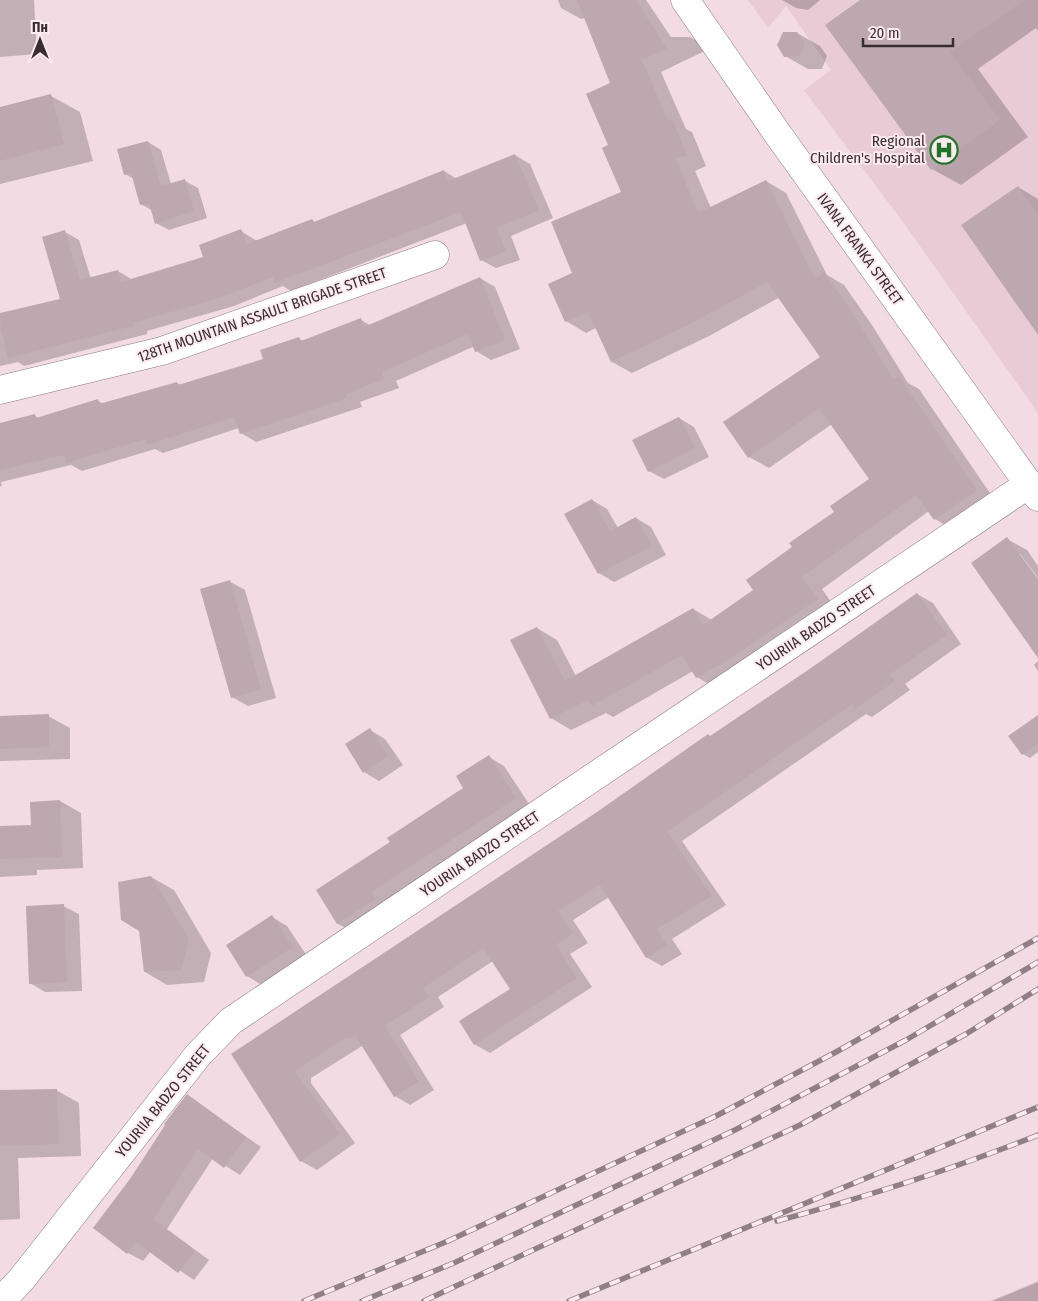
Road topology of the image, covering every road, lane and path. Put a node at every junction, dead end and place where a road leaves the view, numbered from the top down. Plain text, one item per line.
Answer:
1 (685, 0) edge
2 (435, 255) dead end
3 (0, 390) edge
4 (1033, 490) edge
5 (1, 1301) edge

1 - 4 street, IVANA FRANKA STREET
2 - 3 street, 128TH MOUNTAIN ASSAULT BRIGADE STREET
4 - 5 street, YOURIIA BADZO STREET

